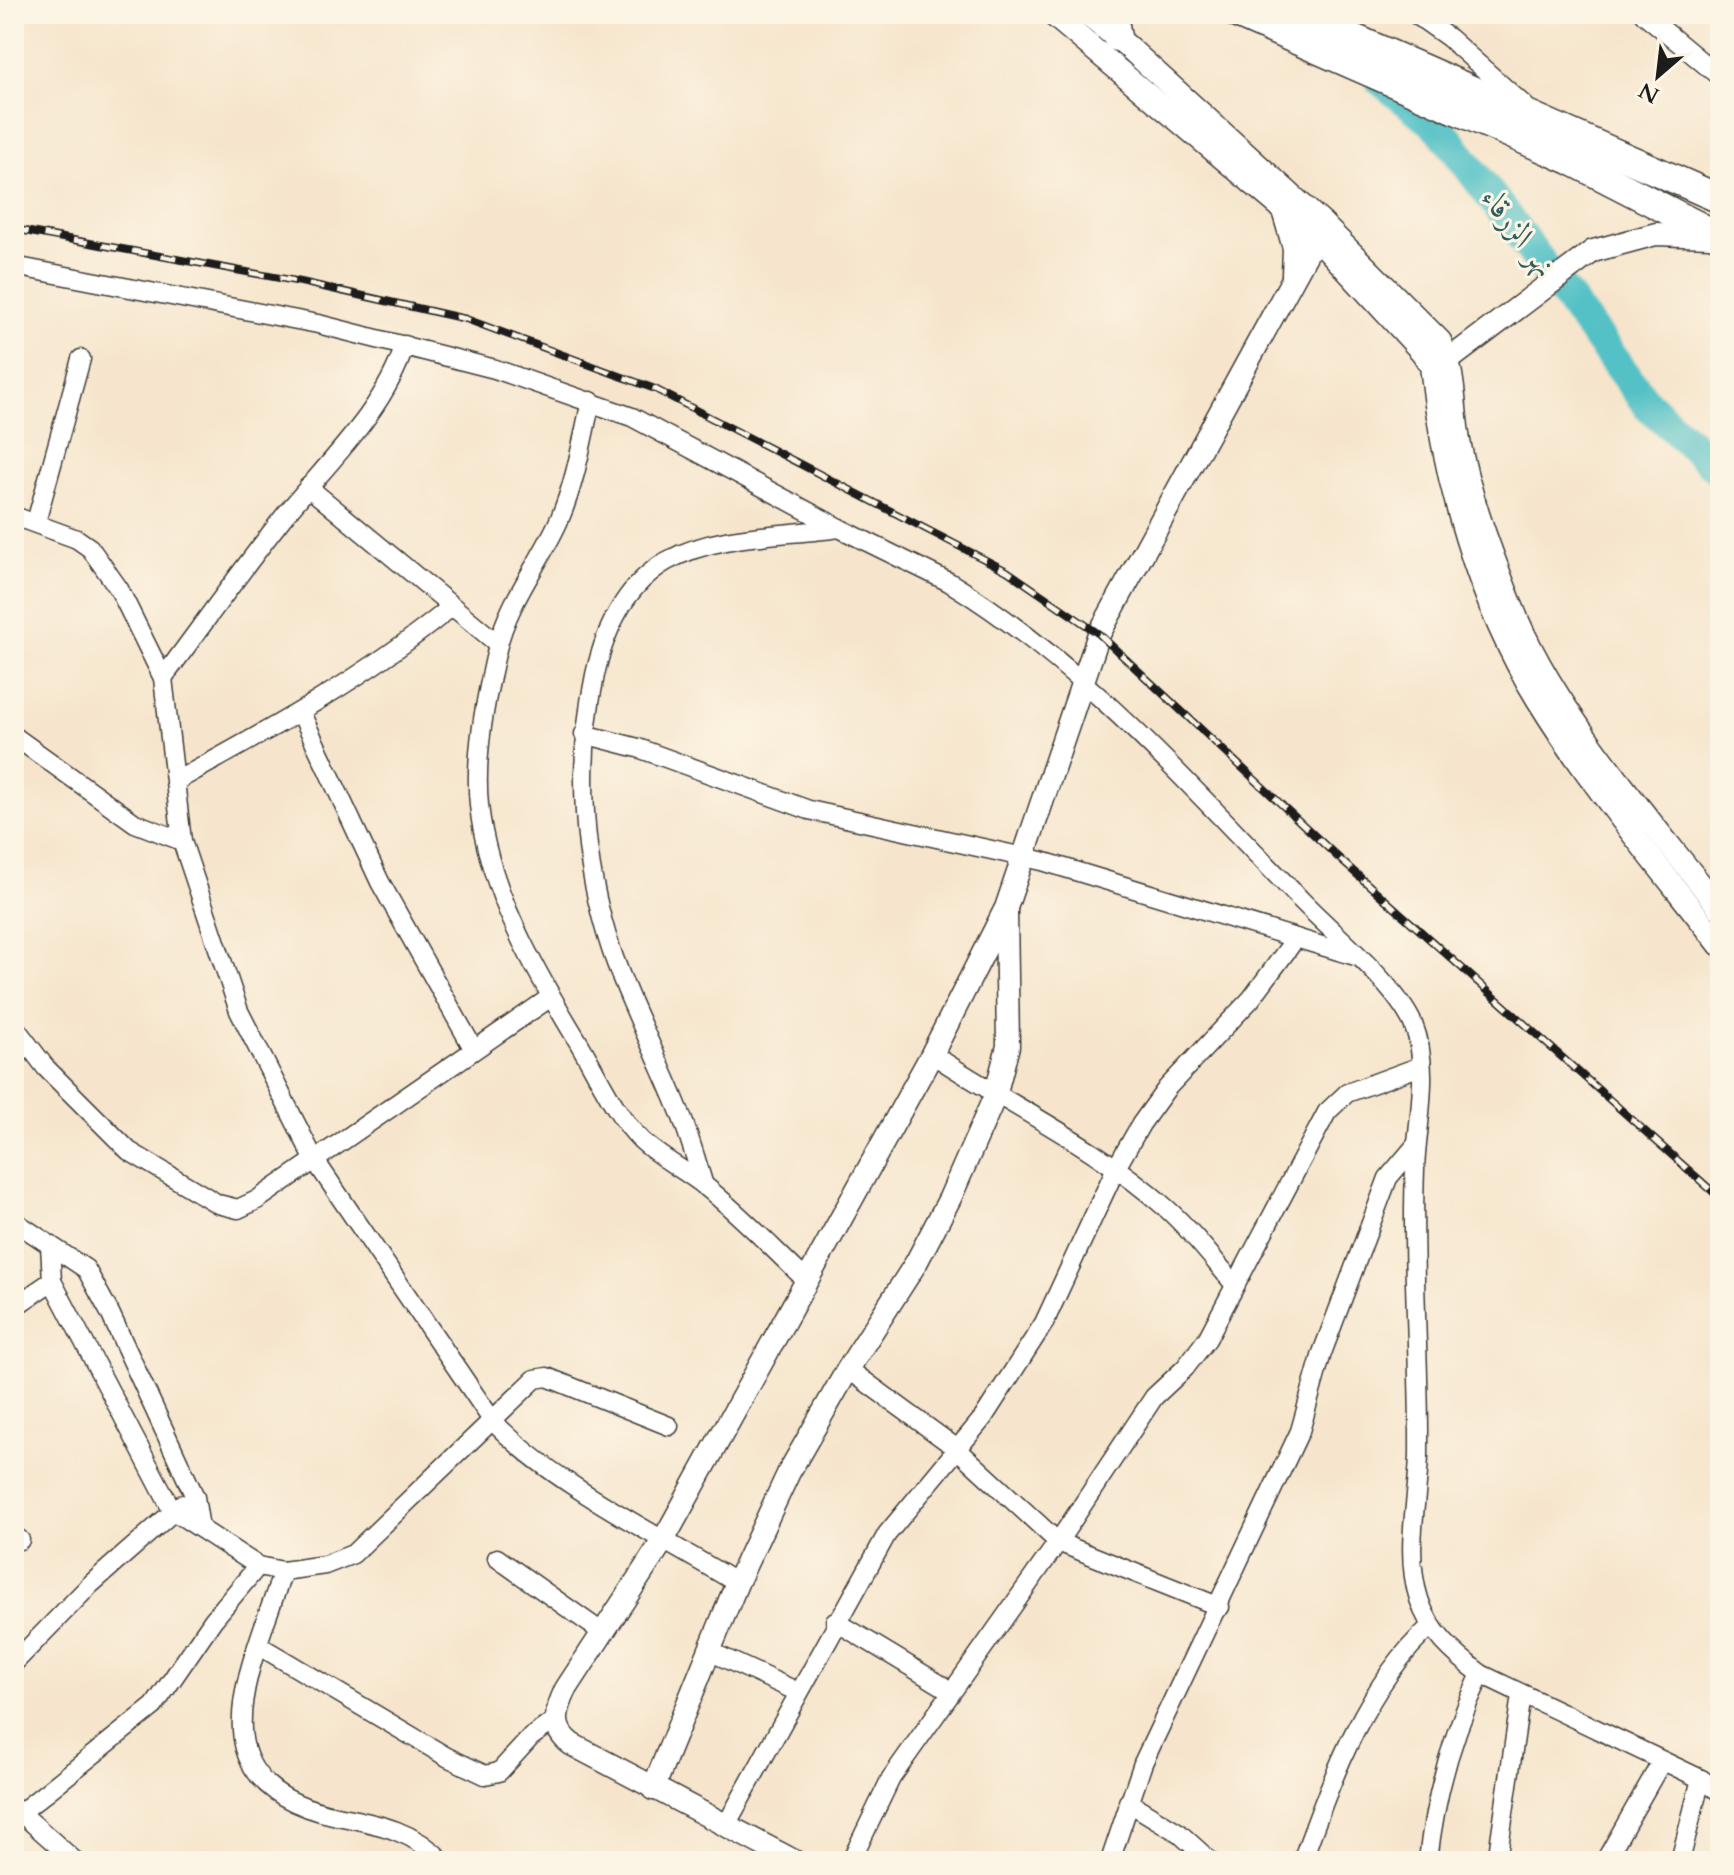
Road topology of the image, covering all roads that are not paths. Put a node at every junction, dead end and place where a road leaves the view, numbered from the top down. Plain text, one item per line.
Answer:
1 (1052, 14) edge
2 (1086, 14) edge
3 (1237, 14) edge
4 (1299, 14) edge
5 (1415, 14) edge
6 (1644, 14) edge
7 (1115, 26) edge
8 (1720, 77) edge
9 (1476, 105) junction
10 (1546, 123) junction
11 (1720, 199) edge
12 (1282, 206) junction
13 (1322, 233) junction
14 (1720, 237) edge
15 (14, 266) edge
16 (1348, 269) junction
17 (1293, 281) junction
18 (405, 345) junction
19 (81, 359) dead end
20 (1440, 362) junction
21 (591, 401) junction
22 (308, 487) junction
23 (14, 516) edge
24 (36, 522) junction
25 (839, 528) junction
26 (450, 608) junction
27 (498, 644) junction
28 (163, 678) junction
29 (1081, 679) junction
30 (301, 713) junction
31 (584, 734) junction
32 (14, 736) edge
33 (1596, 765) junction
34 (178, 780) junction
35 (182, 841) junction
36 (1022, 856) junction
37 (1006, 908) junction
38 (1720, 909) edge
39 (1296, 938) junction
40 (1720, 945) edge
41 (1358, 957) junction
42 (964, 990) junction
43 (551, 997) junction
44 (1009, 1001) junction
45 (14, 1026) edge
46 (473, 1048) junction
47 (932, 1054) junction
48 (1421, 1066) junction
49 (995, 1096) junction
50 (1416, 1145) junction
51 (314, 1159) junction
52 (1116, 1168) junction
53 (704, 1186) junction
54 (14, 1221) edge
55 (50, 1245) junction
56 (52, 1281) junction
57 (807, 1281) junction
58 (1235, 1285) junction
59 (17, 1302) edge
60 (848, 1369) junction
61 (492, 1420) junction
62 (669, 1426) dead end
63 (956, 1448) junction
64 (195, 1497) junction
65 (172, 1510) junction
66 (200, 1528) junction
67 (664, 1539) junction
68 (1058, 1542) junction
69 (497, 1558) dead end
70 (258, 1566) junction
71 (283, 1571) junction
72 (737, 1583) junction
73 (1220, 1607) junction
74 (835, 1621) junction
75 (1431, 1626) junction
76 (603, 1633) junction
77 (258, 1645) junction
78 (709, 1651) junction
79 (14, 1663) edge
80 (1481, 1674) junction
81 (951, 1691) junction
82 (798, 1692) junction
83 (1521, 1695) junction
84 (555, 1720) junction
85 (1662, 1761) junction
86 (1701, 1779) junction
87 (653, 1789) junction
88 (1720, 1792) edge
89 (1128, 1802) junction
90 (18, 1815) edge
91 (725, 1827) junction
92 (75, 1861) edge
93 (442, 1861) edge
94 (794, 1861) edge
95 (851, 1861) edge
96 (1110, 1861) edge
97 (1210, 1861) edge
98 (1302, 1861) edge
99 (1428, 1861) edge
100 (1497, 1861) edge
101 (1605, 1861) edge
102 (1680, 1861) edge

1 - 12 street
2 - 7 street
3 - 9 main road
4 - 9 main road
5 - 10 street
6 - 8 street
7 - 13 street
9 - 10 main road
9 - 14 main road
10 - 11 main road
12 - 13 street
12 - 17 street
13 - 16 street
13 - 17 street
13 - 20 street
14 - 20 street
15 - 18 street
16 - 17 street
16 - 20 street
17 - 29 street
18 - 21 street
18 - 22 street
19 - 24 street
20 - 33 street
21 - 25 street
21 - 27 street
22 - 26 street
22 - 28 street
23 - 24 street
24 - 28 street
25 - 29 street
25 - 31 street
26 - 27 street
26 - 30 street
27 - 43 street
28 - 34 street
29 - 36 street
29 - 41 street
30 - 34 street
30 - 46 street
31 - 36 street
31 - 53 street
32 - 35 street
33 - 38 street
33 - 40 street
34 - 35 street
35 - 51 street
36 - 37 street
36 - 39 street
37 - 42 street
37 - 44 street
39 - 41 street
39 - 52 street
41 - 48 street
42 - 44 street
42 - 47 street
43 - 46 street
43 - 53 street
44 - 49 street
45 - 51 street
46 - 51 street
47 - 49 street
47 - 57 street
48 - 50 street
48 - 58 street
49 - 52 street
49 - 60 street
50 - 73 street
50 - 75 street
51 - 61 street
52 - 58 street
52 - 63 street
53 - 57 street
54 - 55 street
55 - 56 street
55 - 64 street
56 - 59 street
56 - 65 street
57 - 67 street
58 - 68 street
60 - 63 street
60 - 72 street
61 - 62 street
61 - 67 street
61 - 71 street
63 - 68 street
63 - 74 street
64 - 65 street
64 - 66 street
65 - 66 street
65 - 79 street
66 - 70 street
67 - 72 street
67 - 76 street
68 - 73 street
68 - 81 street
69 - 76 street
70 - 71 street
70 - 90 street
71 - 77 street
72 - 78 street
73 - 89 street
74 - 81 street
74 - 82 street
75 - 80 street
75 - 98 street
76 - 84 street
77 - 84 street
77 - 93 street
78 - 82 street
78 - 87 street
80 - 83 street
80 - 99 street
81 - 95 street
82 - 91 street
83 - 85 street
83 - 100 street
84 - 87 street
85 - 86 street
85 - 101 street
86 - 88 street
86 - 102 street
87 - 91 street
89 - 96 street
89 - 97 street
90 - 92 street
91 - 94 street

